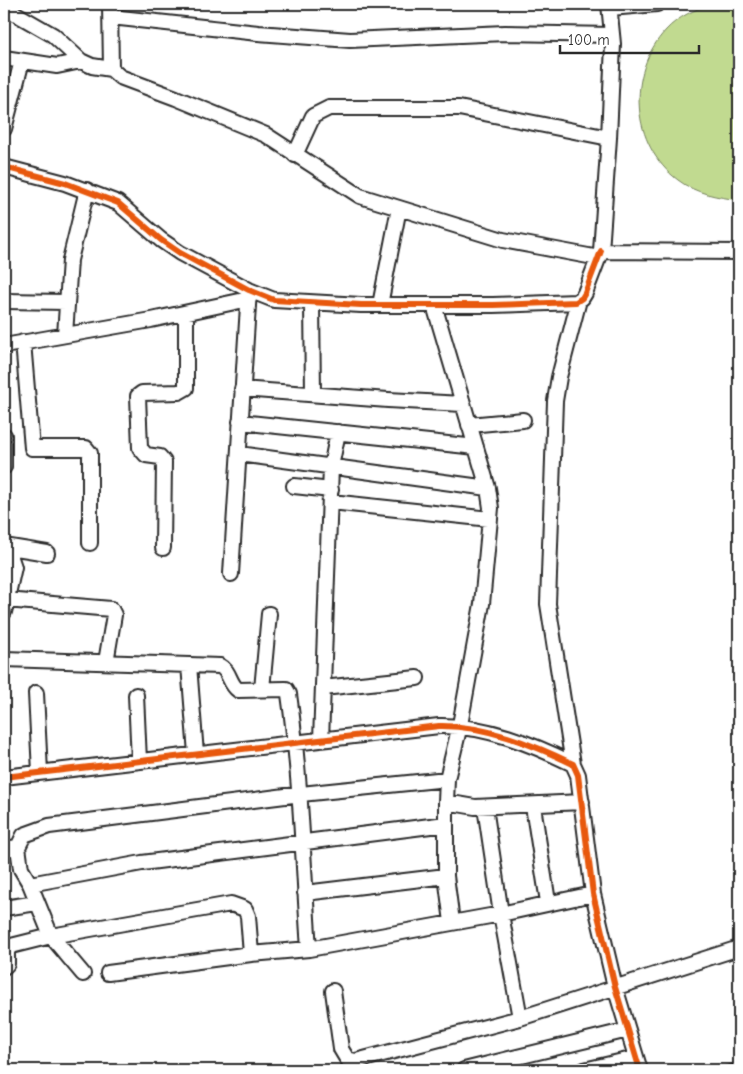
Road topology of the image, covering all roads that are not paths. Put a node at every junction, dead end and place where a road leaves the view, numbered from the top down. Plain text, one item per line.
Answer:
1 (657, 4) edge
2 (610, 6) edge
3 (4, 7) edge
4 (110, 10) edge
5 (612, 35) junction
6 (4, 58) edge
7 (22, 61) junction
8 (81, 61) junction
9 (111, 69) junction
10 (4, 129) edge
11 (610, 138) junction
12 (295, 155) junction
13 (4, 167) edge
14 (88, 190) junction
15 (399, 208) junction
16 (739, 252) edge
17 (600, 255) junction
18 (249, 294) junction
19 (580, 300) junction
20 (4, 301) edge
21 (66, 302) junction
22 (312, 303) junction
23 (380, 305) junction
24 (434, 305) junction
25 (186, 313) junction
26 (66, 335) junction
27 (23, 342) junction
28 (4, 346) edge
29 (242, 388) junction
30 (313, 394) junction
31 (463, 404) junction
32 (523, 420) dead end
33 (240, 422) junction
34 (469, 425) junction
35 (338, 432) junction
36 (4, 436) edge
37 (476, 447) junction
38 (239, 454) junction
39 (4, 467) edge
40 (331, 467) junction
41 (294, 486) dead end
42 (488, 488) junction
43 (331, 496) junction
44 (490, 518) junction
45 (90, 542) dead end
46 (4, 546) edge
47 (162, 548) dead end
48 (47, 553) dead end
49 (4, 555) edge
50 (231, 574) dead end
51 (4, 608) edge
52 (269, 614) dead end
53 (4, 659) edge
54 (106, 662) junction
55 (189, 665) junction
56 (417, 678) dead end
57 (323, 688) junction
58 (262, 689) junction
59 (36, 693) dead end
60 (136, 695) dead end
61 (460, 725) junction
62 (321, 740) junction
63 (296, 743) junction
64 (196, 754) junction
65 (139, 761) junction
66 (573, 764) junction
67 (40, 772) junction
68 (4, 777) edge
69 (447, 779) junction
70 (301, 794) junction
71 (446, 802) junction
72 (582, 802) junction
73 (533, 806) junction
74 (485, 807) junction
75 (446, 824) junction
76 (304, 843) junction
77 (11, 848) edge
78 (446, 876) junction
79 (30, 884) junction
80 (305, 892) junction
81 (593, 894) junction
82 (548, 902) junction
83 (37, 903) junction
84 (4, 908) edge
85 (501, 914) junction
86 (452, 922) junction
87 (51, 936) junction
88 (739, 948) edge
89 (309, 949) junction
90 (252, 954) junction
91 (4, 967) edge
92 (83, 974) dead end
93 (108, 974) dead end
94 (614, 987) junction
95 (333, 991) dead end
96 (520, 1018) junction
97 (628, 1030) junction
98 (368, 1064) edge
99 (638, 1064) edge
100 (464, 1070) edge
101 (584, 1070) edge

1 - 2 street
2 - 5 street
3 - 8 street
4 - 5 street
4 - 9 street
5 - 11 street
6 - 7 street
7 - 8 street
7 - 10 street
8 - 9 street
9 - 12 street
11 - 12 street
11 - 17 street
12 - 15 street
13 - 14 street
14 - 18 street
14 - 21 street
15 - 17 street
15 - 23 street
16 - 17 street
17 - 19 street
18 - 22 street
18 - 25 street
18 - 29 street
19 - 24 street
19 - 66 street
20 - 21 street
21 - 26 street
22 - 23 street
22 - 30 street
23 - 24 street
24 - 31 street
25 - 26 street
25 - 47 street
26 - 27 street
27 - 28 street
27 - 45 street
29 - 30 street
29 - 33 street
30 - 31 street
31 - 34 street
32 - 34 street
33 - 35 street
33 - 38 street
34 - 37 street
35 - 37 street
35 - 40 street
36 - 39 street
37 - 42 street
38 - 40 street
38 - 50 street
40 - 42 street
40 - 43 street
41 - 43 street
42 - 44 street
43 - 44 street
43 - 57 street
44 - 61 street
46 - 48 street
49 - 51 street
51 - 54 street
52 - 58 street
53 - 54 street
54 - 55 street
55 - 58 street
55 - 64 street
56 - 57 street
57 - 62 street
58 - 63 street
59 - 67 street
60 - 65 street
61 - 62 street
61 - 66 street
61 - 69 street
62 - 63 street
63 - 64 street
63 - 70 street
64 - 65 street
65 - 67 street
66 - 72 street
67 - 68 street
69 - 70 street
69 - 71 street
70 - 76 street
70 - 77 street
71 - 74 street
71 - 75 street
72 - 73 street
72 - 81 street
73 - 74 street
73 - 82 street
74 - 85 street
75 - 76 street
75 - 78 street
76 - 79 street
76 - 80 street
77 - 79 street
78 - 80 street
78 - 86 street
79 - 83 street
80 - 89 street
81 - 82 street
81 - 94 street
82 - 85 street
83 - 84 street
83 - 87 street
85 - 86 street
85 - 96 street
86 - 89 street
87 - 90 street
87 - 91 street
87 - 92 street
88 - 94 street
89 - 90 street
90 - 93 street
94 - 96 street
94 - 97 street
95 - 98 street
96 - 98 street
97 - 99 street
97 - 100 street
99 - 101 street

